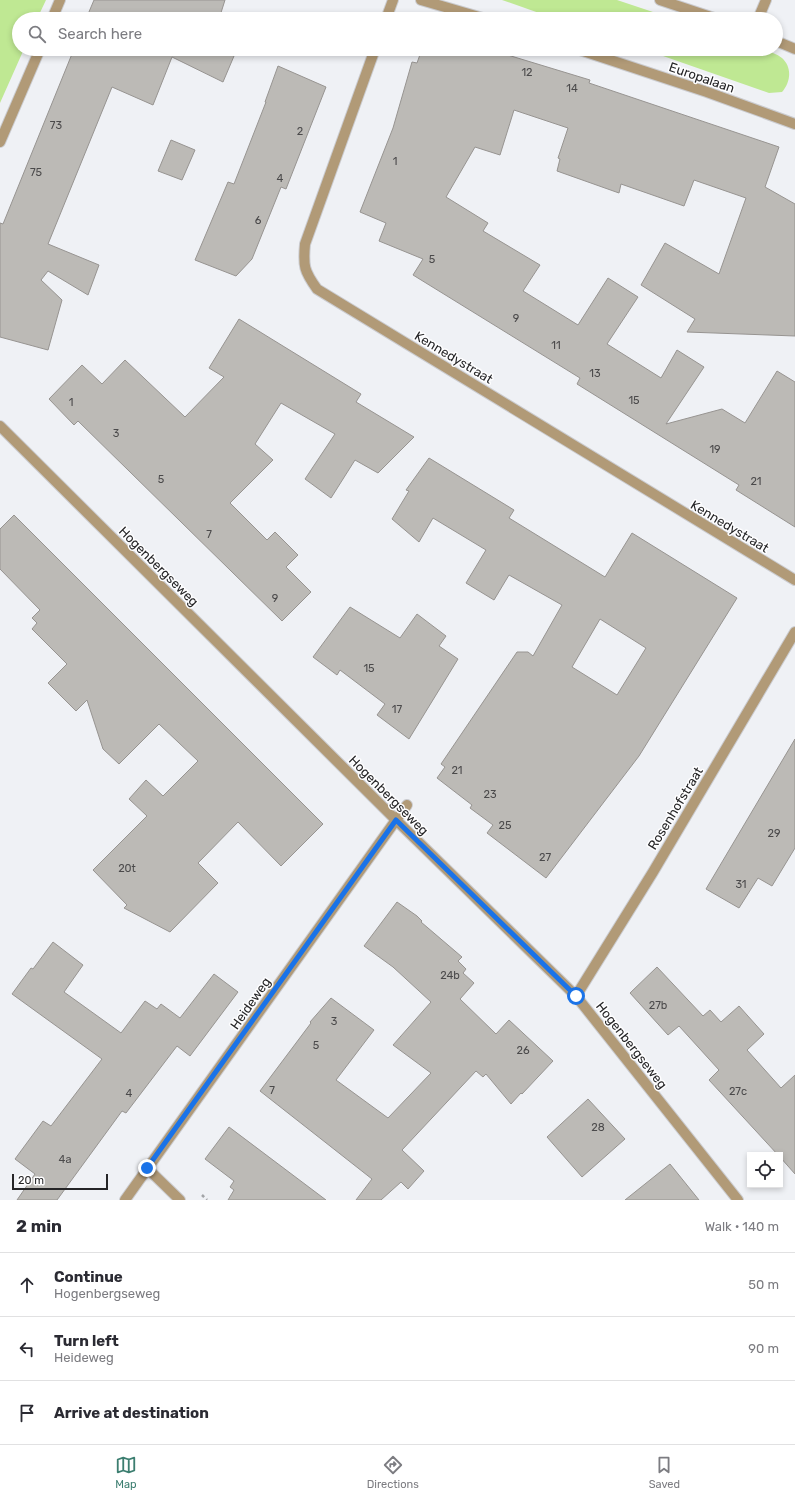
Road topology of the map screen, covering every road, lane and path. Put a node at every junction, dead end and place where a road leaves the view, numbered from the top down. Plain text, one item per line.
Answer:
1 (60, 0) edge
2 (393, 0) edge
3 (421, 0) edge
4 (660, 0) edge
5 (766, 0) edge
6 (55, 12) edge
7 (389, 12) edge
8 (462, 12) edge
9 (696, 12) edge
10 (761, 12) edge
11 (783, 44) edge
12 (795, 49) edge
13 (37, 56) edge
14 (373, 56) edge
15 (598, 56) edge
16 (795, 124) edge
17 (0, 142) edge
18 (0, 426) edge
19 (795, 580) edge
20 (795, 632) edge
21 (407, 806) dead end
22 (396, 820) junction
23 (576, 996) junction
24 (147, 1168) junction
25 (125, 1200) edge
26 (180, 1200) edge
27 (738, 1200) edge

1 - 6 street
2 - 7 street
3 - 8 street
4 - 9 street
5 - 10 street
11 - 12 street
13 - 17 street
14 - 19 street, Kennedystraat
15 - 16 street, Europalaan
18 - 22 street, Hogenbergseweg
20 - 23 street, Rosenhofstraat
21 - 22 street, Heideweg
22 - 23 street, Hogenbergseweg
22 - 24 street, Heideweg
23 - 27 street, Hogenbergseweg
24 - 25 street, Heideweg
24 - 26 street

